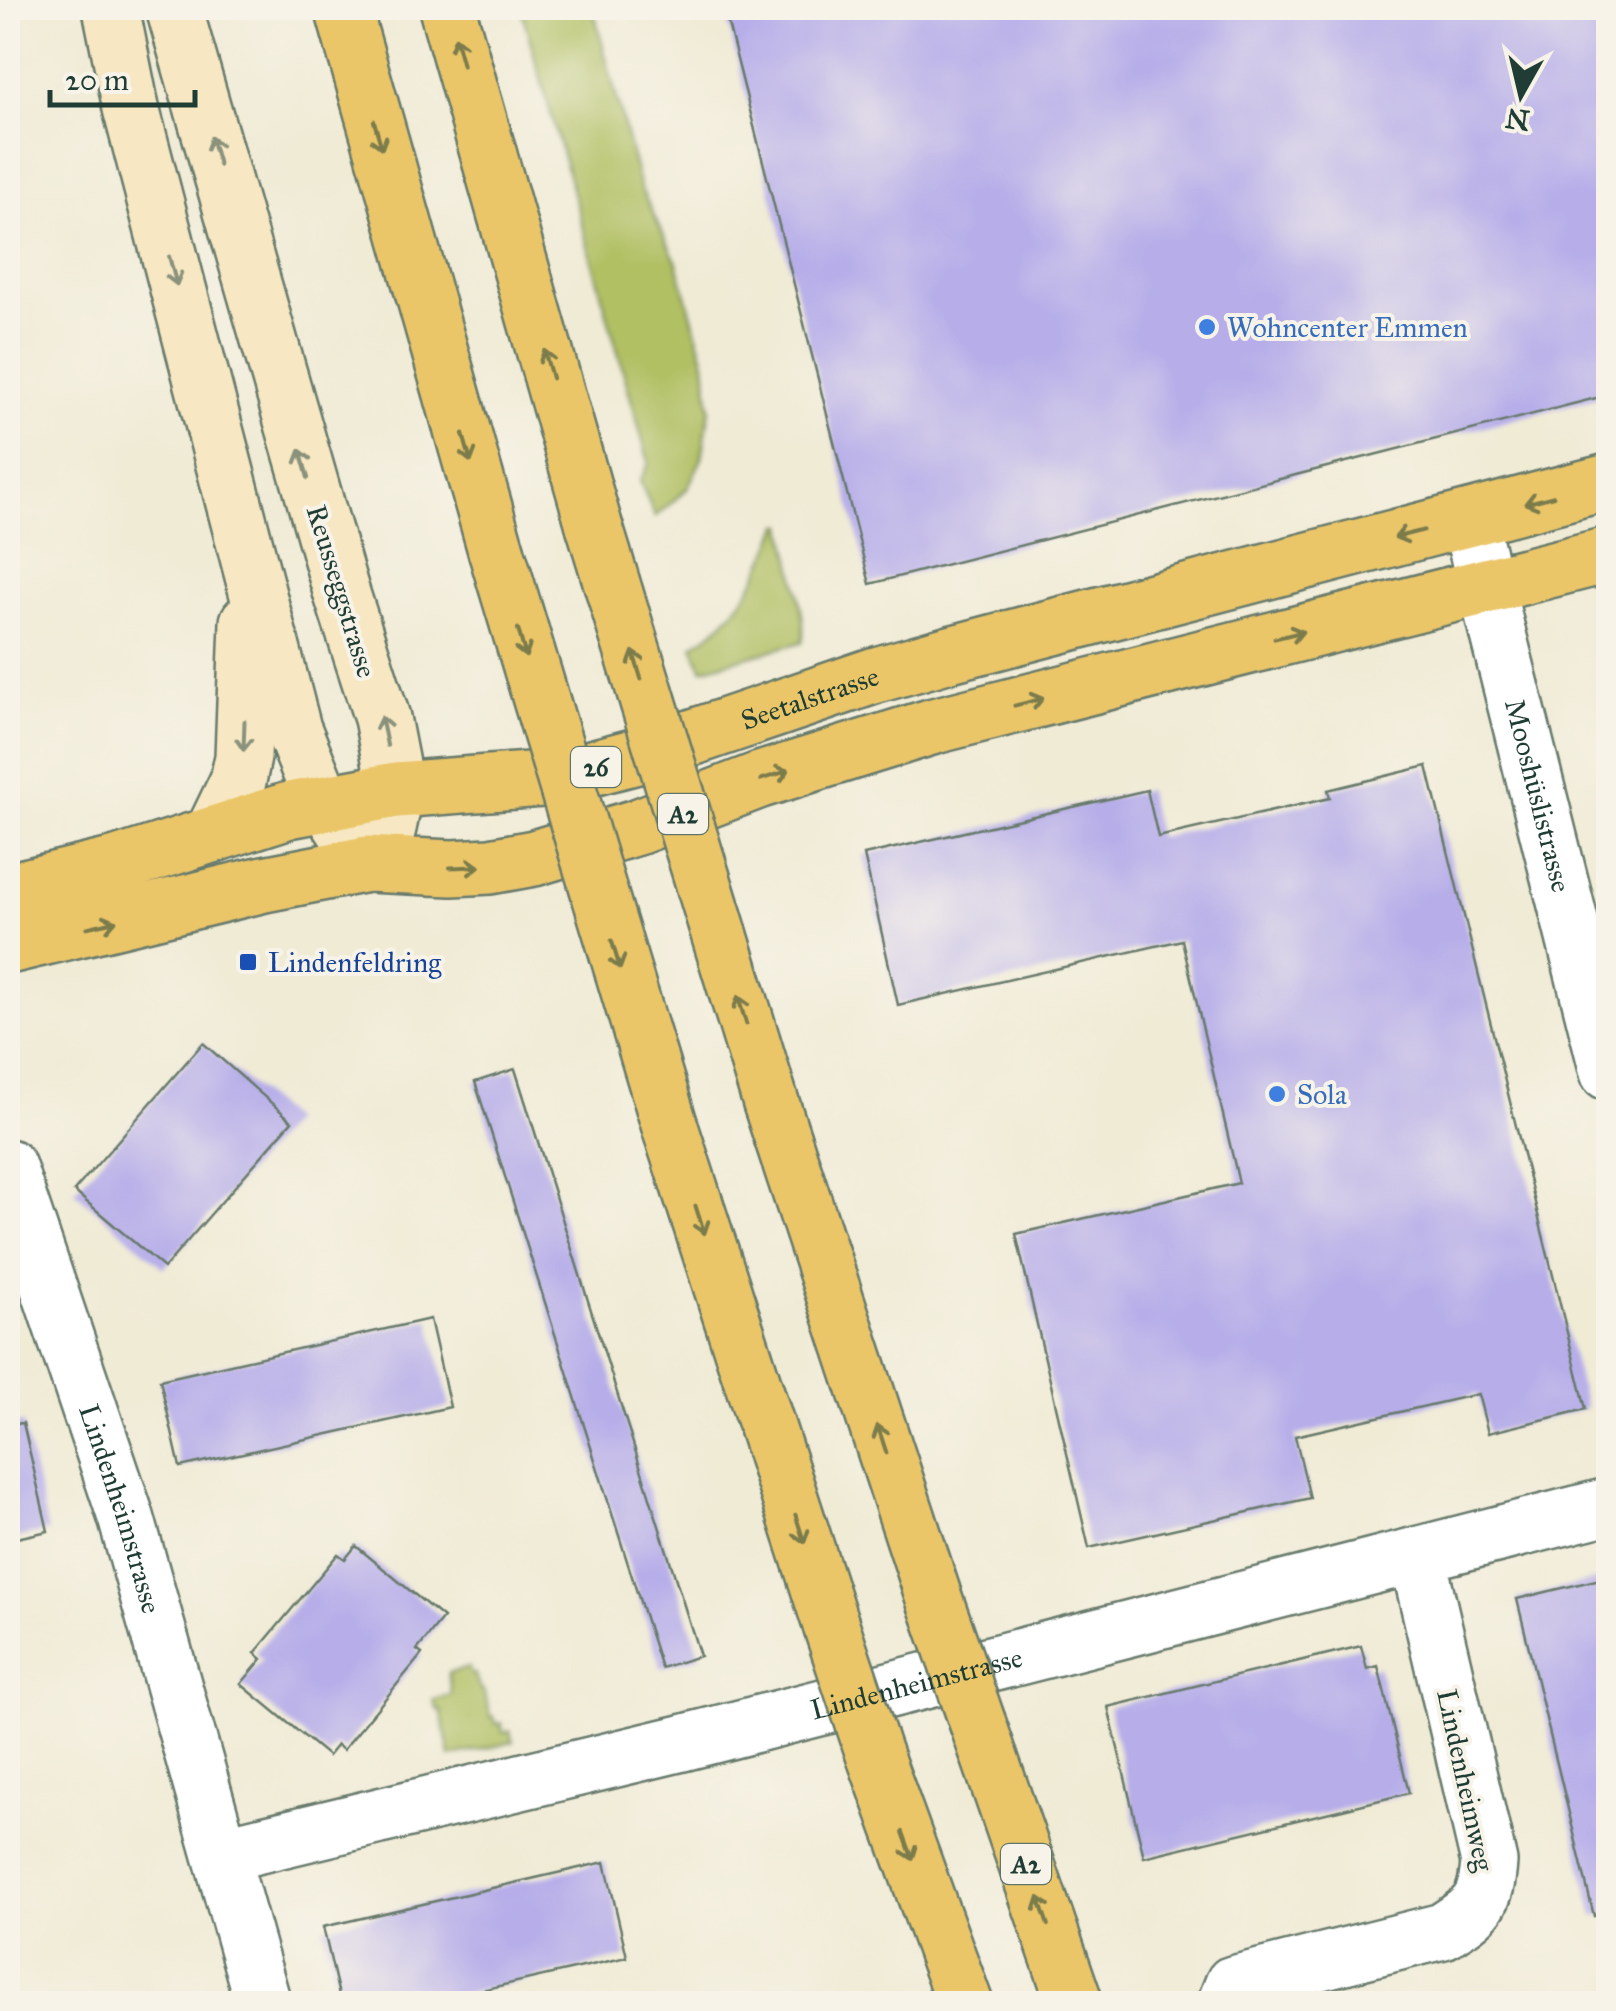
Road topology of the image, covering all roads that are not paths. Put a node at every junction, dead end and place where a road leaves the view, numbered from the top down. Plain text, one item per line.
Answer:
1 (110, 8) edge
2 (174, 8) edge
3 (343, 8) edge
4 (447, 8) edge
5 (1608, 482) edge
6 (1469, 519) junction
7 (1608, 555) edge
8 (250, 568) junction
9 (1486, 587) junction
10 (396, 790) junction
11 (328, 804) junction
12 (212, 835) junction
13 (367, 864) junction
14 (8, 891) edge
15 (8, 946) edge
16 (1608, 1072) edge
17 (8, 1167) edge
18 (1608, 1506) edge
19 (1417, 1554) junction
20 (222, 1854) junction
21 (263, 2004) edge
22 (966, 2004) edge
23 (1075, 2004) edge
24 (1225, 2004) edge

1 -> 8 main road
10 -> 2 main road, Reusseggstrasse
3 -> 22 main road, bridge
23 -> 4 main road, A2, bridge
5 -> 6 main road, Seetalstrasse / 26
6 - 9 street, Mooshüslistrasse
6 -> 10 main road, Seetalstrasse / 26
7 - 9 main road
8 - 11 main road
8 -> 12 main road
13 -> 9 main road
9 - 16 street, Mooshüslistrasse
10 - 11 main road, Seetalstrasse / 26
10 - 13 main road, Reusseggstrasse
11 - 12 main road, Seetalstrasse / 26
11 - 13 main road
12 - 14 main road, Seetalstrasse / 26
15 -> 13 main road
17 - 20 street, Lindenheimstrasse
18 - 19 street, Lindenheimstrasse
19 - 20 street, Lindenheimstrasse
19 - 24 street, Lindenheimweg
20 - 21 street, Lindenheimstrasse

